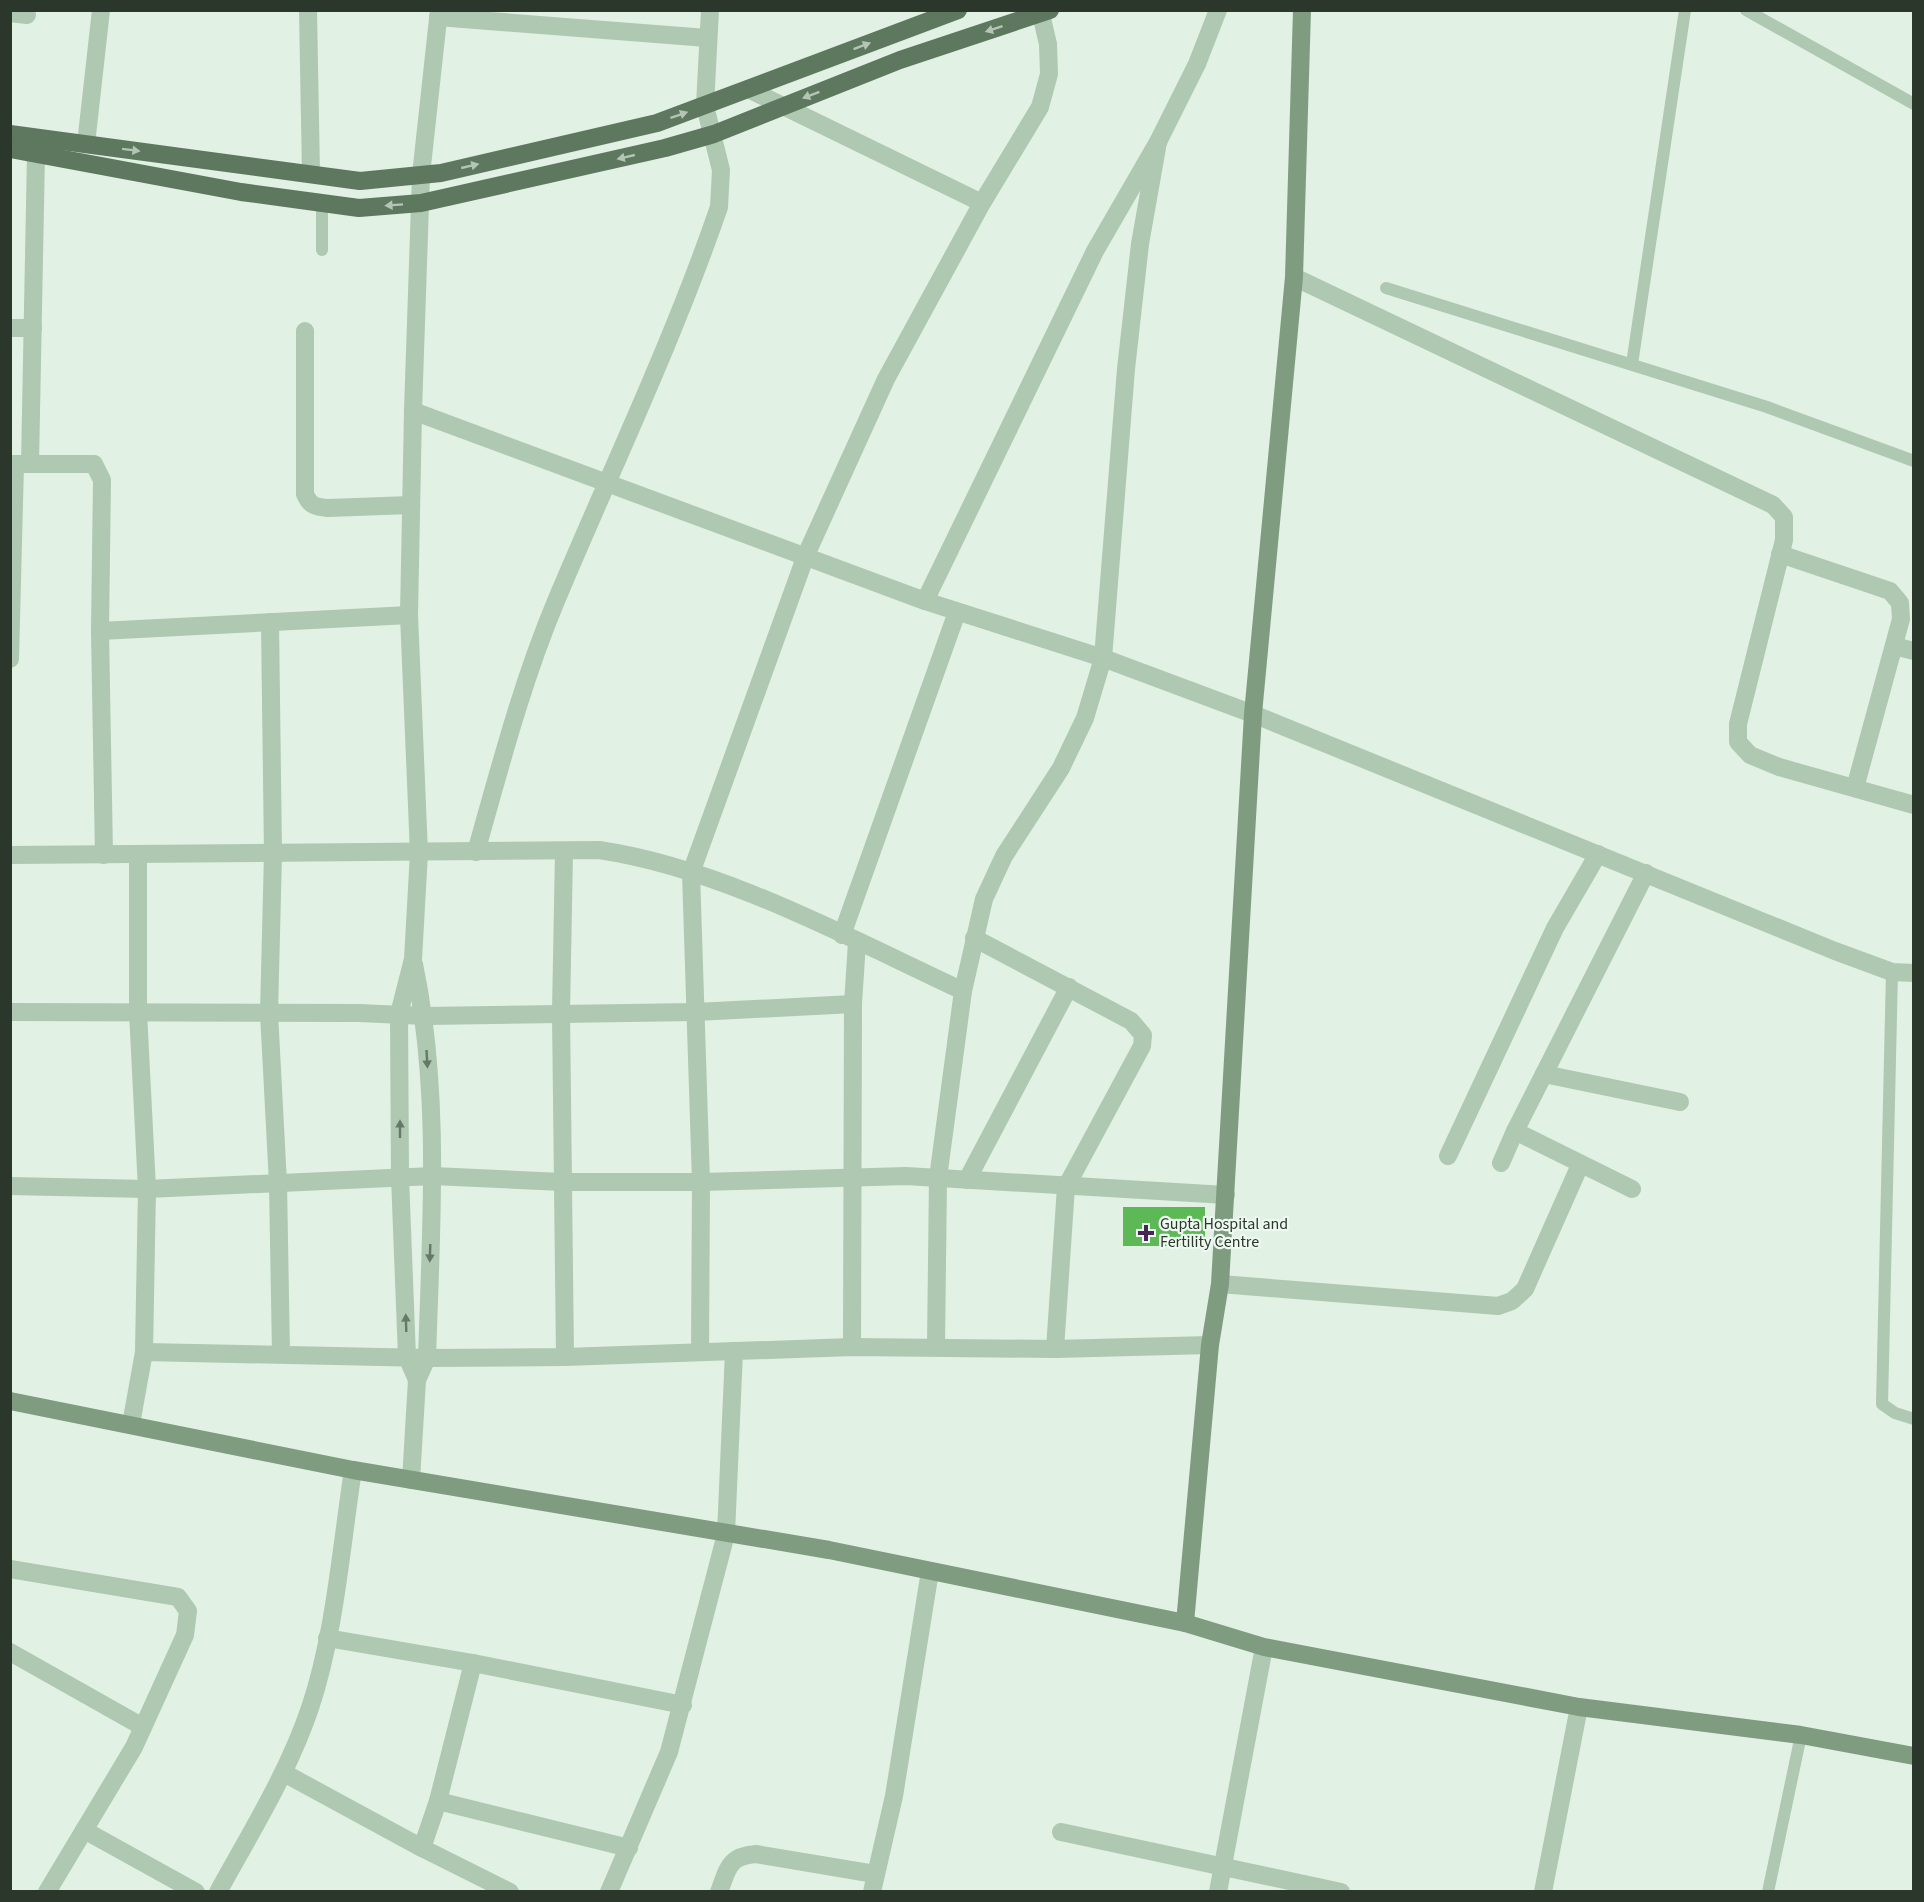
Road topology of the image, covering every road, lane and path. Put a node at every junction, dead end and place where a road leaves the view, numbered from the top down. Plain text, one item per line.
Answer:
1 (100, 10) edge
2 (308, 10) edge
3 (710, 10) edge
4 (958, 10) edge
5 (1218, 10) edge
6 (1302, 10) edge
7 (1685, 10) edge
8 (1746, 10) edge
9 (1043, 12) edge
10 (439, 14) edge
11 (707, 38) junction
12 (748, 89) junction
13 (1914, 104) edge
14 (705, 106) junction
15 (781, 107) junction
16 (10, 134) edge
17 (714, 134) junction
18 (1158, 142) junction
19 (86, 144) junction
20 (10, 150) edge
21 (36, 154) junction
22 (311, 174) junction
23 (421, 175) junction
24 (322, 203) junction
25 (421, 203) junction
26 (982, 203) junction
27 (322, 250) dead end
28 (1294, 277) junction
29 (1386, 288) dead end
30 (10, 328) edge
31 (33, 328) junction
32 (305, 331) dead end
33 (1632, 364) junction
34 (413, 411) junction
35 (1914, 461) edge
36 (19, 464) edge
37 (608, 484) junction
38 (411, 505) junction
39 (1780, 554) junction
40 (806, 555) junction
41 (925, 601) junction
42 (957, 612) junction
43 (409, 615) junction
44 (270, 622) junction
45 (100, 631) junction
46 (1894, 646) junction
47 (1914, 651) edge
48 (1103, 658) junction
49 (10, 659) edge
50 (1253, 714) junction
51 (1855, 789) junction
52 (1914, 805) edge
53 (476, 852) junction
54 (564, 852) junction
55 (419, 853) junction
56 (138, 854) junction
57 (273, 854) junction
58 (1598, 854) junction
59 (10, 855) edge
60 (104, 855) junction
61 (691, 873) junction
62 (1646, 873) junction
63 (849, 938) junction
64 (974, 938) junction
65 (413, 959) junction
66 (1892, 972) junction
67 (1914, 973) edge
68 (1069, 987) junction
69 (963, 992) junction
70 (853, 1004) junction
71 (10, 1012) edge
72 (138, 1012) junction
73 (561, 1012) junction
74 (696, 1012) junction
75 (269, 1013) junction
76 (399, 1014) junction
77 (425, 1016) junction
78 (1544, 1074) junction
79 (1680, 1102) dead end
80 (1515, 1131) junction
81 (1448, 1156) dead end
82 (1502, 1163) dead end
83 (1580, 1165) junction
84 (433, 1176) junction
85 (400, 1177) junction
86 (854, 1178) junction
87 (938, 1178) junction
88 (967, 1180) junction
89 (562, 1182) junction
90 (701, 1182) junction
91 (278, 1183) junction
92 (10, 1186) edge
93 (1066, 1187) junction
94 (147, 1189) junction
95 (1632, 1189) dead end
96 (1226, 1196) junction
97 (1220, 1284) junction
98 (1210, 1345) junction
99 (936, 1346) junction
100 (852, 1347) junction
101 (1055, 1349) junction
102 (734, 1351) junction
103 (144, 1352) junction
104 (700, 1352) junction
105 (282, 1354) junction
106 (407, 1357) junction
107 (565, 1357) junction
108 (426, 1358) junction
109 (417, 1380) junction
110 (10, 1401) edge
111 (1914, 1419) edge
112 (131, 1424) junction
113 (353, 1470) junction
114 (411, 1480) junction
115 (726, 1534) junction
116 (10, 1569) edge
117 (930, 1571) junction
118 (1185, 1623) junction
119 (327, 1638) junction
120 (1264, 1647) junction
121 (10, 1652) edge
122 (473, 1663) junction
123 (683, 1705) junction
124 (1579, 1707) junction
125 (143, 1727) junction
126 (1801, 1735) junction
127 (1914, 1756) edge
128 (284, 1773) junction
129 (438, 1801) junction
130 (84, 1830) junction
131 (1061, 1832) dead end
132 (422, 1848) junction
133 (628, 1848) junction
134 (1223, 1867) junction
135 (873, 1883) edge
136 (47, 1892) edge
137 (196, 1892) edge
138 (218, 1892) edge
139 (510, 1892) edge
140 (609, 1892) edge
141 (718, 1892) edge
142 (1218, 1892) edge
143 (1341, 1892) edge
144 (1543, 1892) edge
145 (1768, 1892) edge

1 - 19 street
2 - 22 street
3 - 11 street
12 -> 4 main road
5 - 18 street
6 - 28 street
7 - 33 lane
8 - 13 lane
9 -> 15 main road
9 - 26 street
10 - 11 street
10 - 23 street
11 - 14 street
12 - 14 main road
12 - 15 street
14 - 17 street
23 -> 14 main road
15 - 17 main road
15 - 26 street
16 - 19 main road
17 -> 25 main road
17 - 37 street
18 - 41 street
18 - 48 street
19 -> 22 main road
20 - 21 main road
21 - 24 main road
21 - 31 street
22 - 23 main road
23 - 25 street
25 -> 24 main road
24 - 27 lane
25 - 34 street
26 - 40 street
28 - 39 street
28 - 50 street
29 - 33 lane
30 - 31 street
31 - 36 street
32 - 38 street
33 - 35 lane
34 - 37 street
34 - 38 street
36 - 45 street
36 - 49 street
37 - 40 street
37 - 53 street
38 - 43 street
39 - 46 street
39 - 51 street
40 - 41 street
40 - 61 street
41 - 42 street
42 - 48 street
42 - 63 street
43 - 44 street
43 - 55 street
44 - 45 street
44 - 57 street
45 - 60 street
46 - 47 street
46 - 51 street
48 - 50 street
48 - 64 street
50 - 58 street
50 - 96 street
51 - 52 street
53 - 54 street
53 - 55 street
54 - 61 street
54 - 73 street
55 - 57 street
55 - 65 street
56 - 57 street
56 - 60 street
56 - 72 street
57 - 75 street
58 - 62 street
58 - 81 street
59 - 60 street
61 - 63 street
61 - 74 street
62 - 66 street
62 - 78 street
63 - 69 street
63 - 70 street
64 - 68 street
64 - 69 street
65 - 76 street
65 - 77 street
66 - 67 street
66 - 111 lane
68 - 88 street
68 - 93 street
69 - 87 street
70 - 74 street
70 - 86 street
71 - 72 street
72 - 75 street
72 - 94 street
73 - 74 street
73 - 77 street
73 - 89 street
74 - 90 street
75 - 76 street
75 - 91 street
76 - 77 street
85 -> 76 street
77 -> 84 street
78 - 79 street
78 - 80 street
80 - 82 street
80 - 83 street
83 - 95 street
83 - 97 street
84 - 85 street
84 - 89 street
84 -> 108 street
85 - 91 street
106 -> 85 street
86 - 87 street
86 - 90 street
86 - 100 street
87 - 88 street
87 - 99 street
88 - 93 street
89 - 90 street
89 - 107 street
90 - 104 street
91 - 94 street
91 - 105 street
92 - 94 street
93 - 96 street
93 - 101 street
94 - 103 street
96 - 97 street
97 - 98 street
98 - 101 street
98 - 118 street
99 - 100 street
99 - 101 street
100 - 102 street
102 - 104 street
102 - 115 street
103 - 105 street
103 - 112 street
104 - 107 street
105 - 106 street
106 - 108 street
106 - 109 street
107 - 108 street
108 - 109 street
109 - 114 street
110 - 112 street
112 - 113 street
113 - 114 street
113 - 119 street
114 - 115 street
115 - 117 street
115 - 123 street
116 - 125 street
117 - 118 street
117 - 135 street
118 - 120 street
119 - 122 street
119 - 128 street
120 - 124 street
120 - 134 street
121 - 125 street
122 - 123 street
122 - 129 street
123 - 133 street
124 - 126 street
124 - 144 street
125 - 130 street
126 - 127 street
126 - 145 lane
128 - 132 street
128 - 138 street
129 - 132 street
129 - 133 street
130 - 136 street
130 - 137 street
131 - 134 street
132 - 139 street
133 - 140 street
134 - 142 street
134 - 143 street
135 - 141 street

